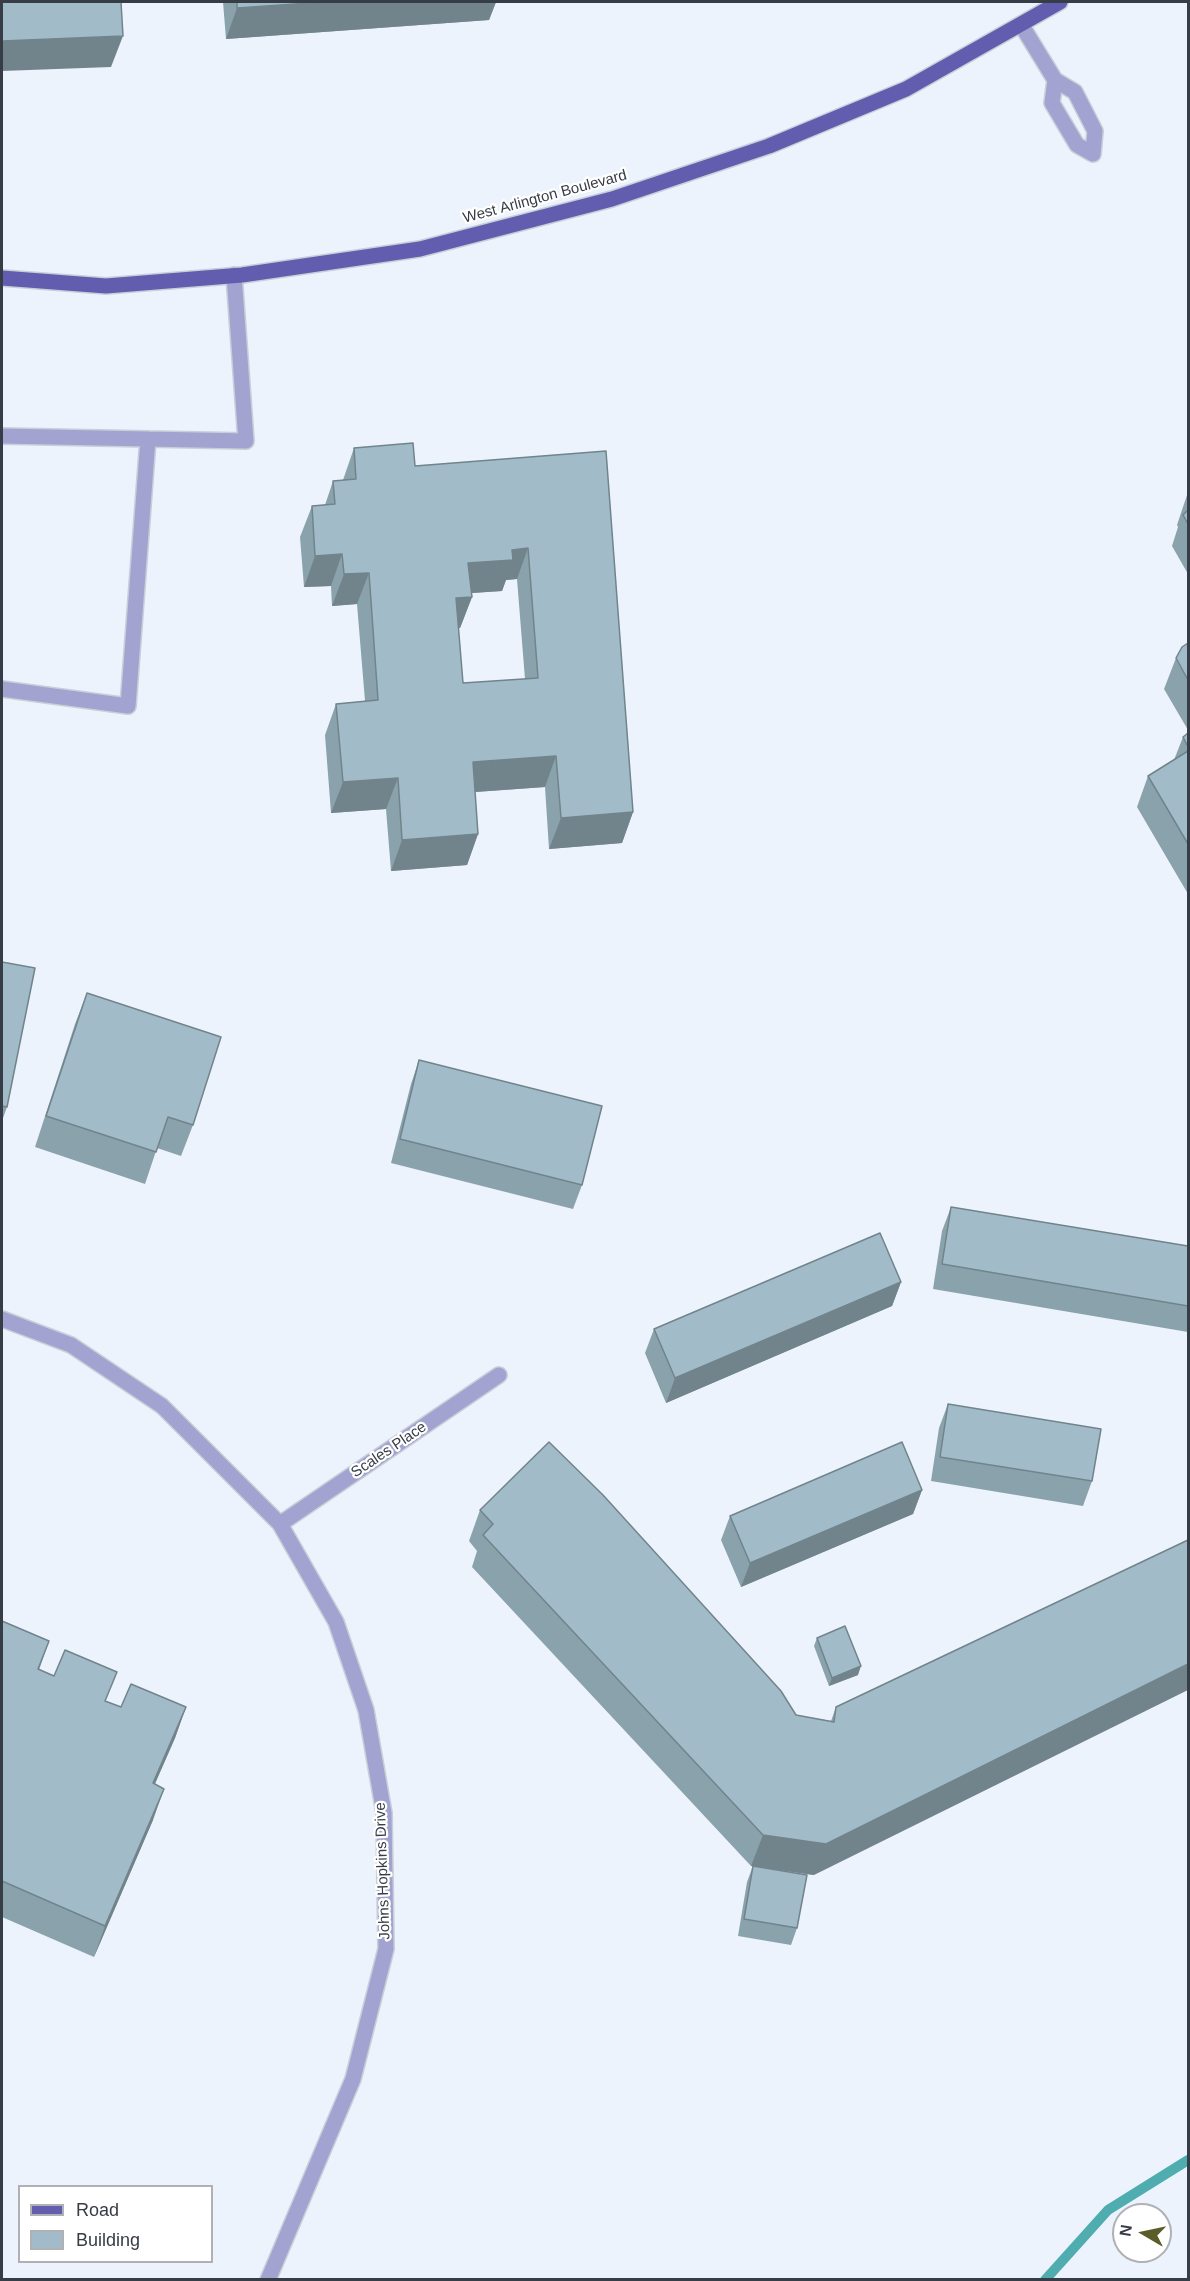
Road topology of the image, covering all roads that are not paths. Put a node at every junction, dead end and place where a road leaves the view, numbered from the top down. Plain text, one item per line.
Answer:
1 (1060, 2) edge
2 (1022, 26) junction
3 (1055, 80) dead end
4 (234, 275) junction
5 (2, 278) edge
6 (2, 436) edge
7 (148, 439) junction
8 (2, 689) edge
9 (2, 1319) edge
10 (498, 1375) dead end
11 (280, 1524) junction
12 (268, 2280) edge

1 - 2 main road, West Arlington Boulevard
2 - 3 street
2 - 4 main road, West Arlington Boulevard
4 - 5 main road, West Arlington Boulevard
4 - 7 street
6 - 7 street
7 - 8 street
9 - 11 street, Johns Hopkins Drive
10 - 11 street, Scales Place
11 - 12 street, Johns Hopkins Drive

